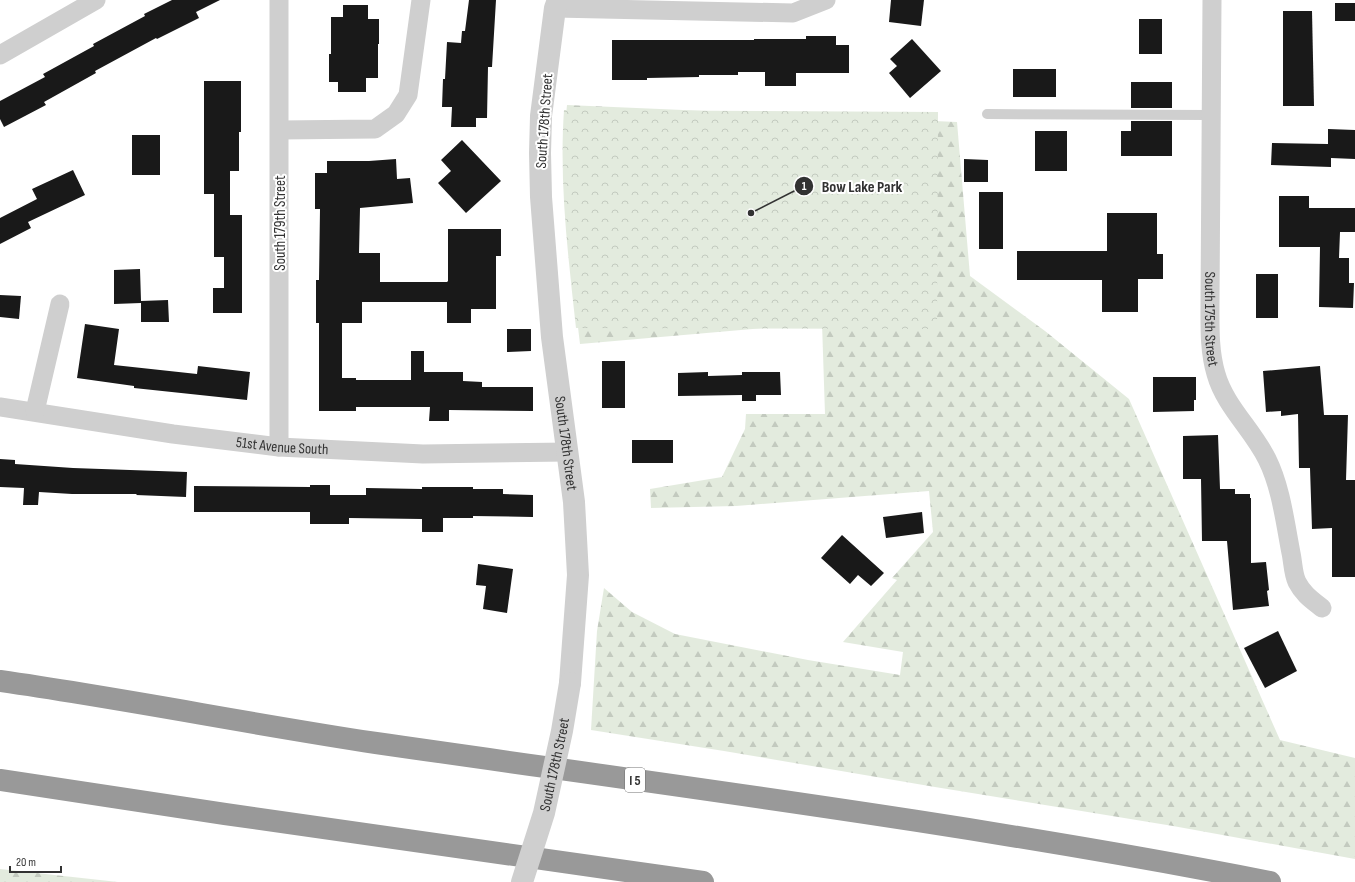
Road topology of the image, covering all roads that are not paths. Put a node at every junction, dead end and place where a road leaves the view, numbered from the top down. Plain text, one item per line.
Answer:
1 (96, 0) edge
2 (279, 0) edge
3 (421, 0) edge
4 (826, 0) edge
5 (1212, 0) edge
6 (557, 4) edge
7 (0, 55) edge
8 (987, 114) dead end
9 (1211, 115) junction
10 (280, 130) junction
11 (60, 304) dead end
12 (0, 407) edge
13 (34, 412) junction
14 (279, 447) junction
15 (568, 452) junction
16 (1322, 608) dead end
17 (0, 681) edge
18 (0, 780) edge
19 (522, 882) edge
20 (703, 882) edge
21 (1270, 882) edge

1 - 7 street
2 - 10 street, South 179th Street
3 - 10 street
4 - 6 street
5 - 9 street, South 175th Street
6 - 15 street, South 178th Street
8 - 9 lane
9 - 16 street, South 175th Street
10 - 14 street, South 179th Street
11 - 13 street
12 - 13 street, 51st Avenue South
13 - 14 street, 51st Avenue South
14 - 15 street, 51st Avenue South
15 - 19 street, South 178th Street, bridge
17 - 21 highway, I 5
18 - 20 highway

